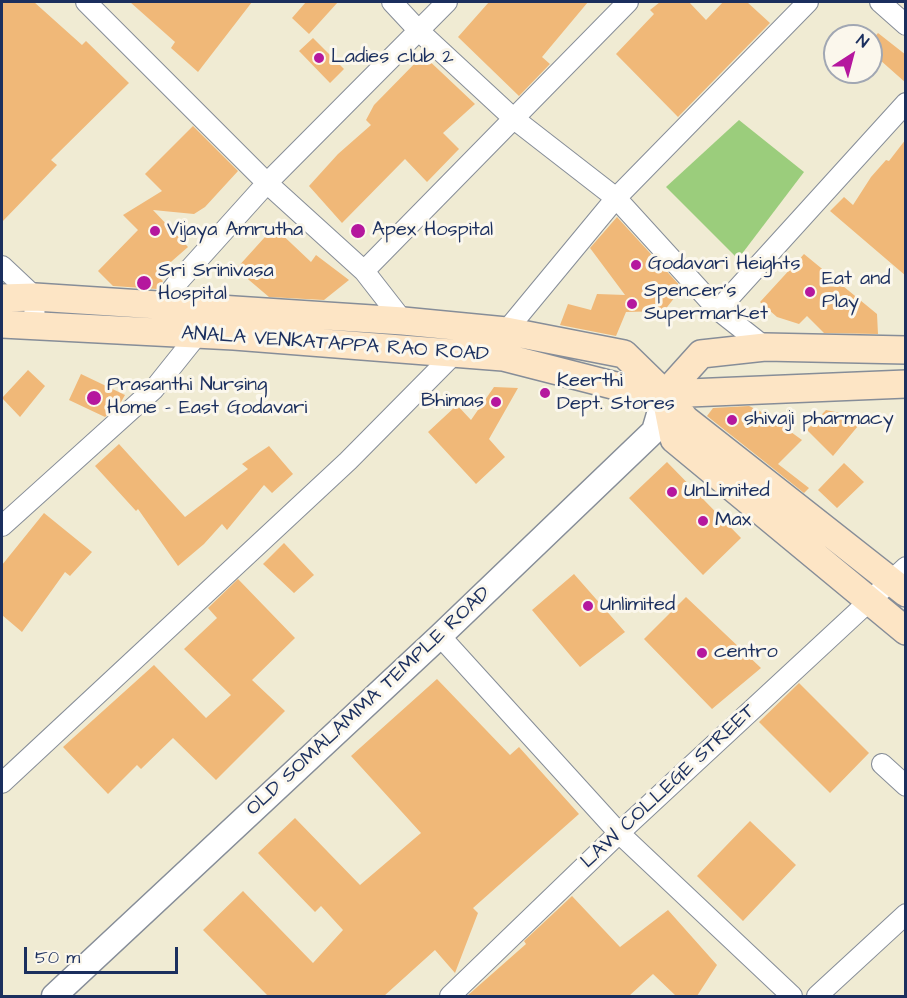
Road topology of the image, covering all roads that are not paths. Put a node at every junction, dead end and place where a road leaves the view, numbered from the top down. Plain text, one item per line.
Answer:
1 (86, 2) edge
2 (392, 2) edge
3 (447, 2) edge
4 (628, 2) edge
5 (808, 2) edge
6 (880, 2) edge
7 (906, 25) edge
8 (419, 31) junction
9 (906, 103) edge
10 (513, 118) junction
11 (267, 183) junction
12 (616, 198) junction
13 (2, 266) edge
14 (364, 271) junction
15 (2, 297) edge
16 (160, 305) junction
17 (34, 310) junction
18 (718, 310) junction
19 (403, 321) junction
20 (2, 324) edge
21 (506, 331) junction
22 (198, 334) junction
23 (765, 347) junction
24 (906, 350) edge
25 (454, 354) junction
26 (906, 384) edge
27 (665, 394) junction
28 (2, 526) edge
29 (901, 580) edge
30 (870, 601) junction
31 (906, 631) edge
32 (440, 636) junction
33 (882, 764) dead end
34 (2, 783) edge
35 (906, 786) edge
36 (619, 833) junction
37 (906, 914) edge
38 (64, 993) edge
39 (450, 996) edge
40 (792, 996) edge
41 (817, 996) edge

1 - 11 street
2 - 8 street
3 - 8 street
4 - 10 street
5 - 12 street
6 - 7 street
8 - 10 street
8 - 11 street
9 - 18 street
10 - 12 street
10 - 14 street
11 - 14 street
11 - 16 street
12 - 18 street
12 - 21 street
13 - 17 street
14 - 19 street
15 - 17 main road, ANALA VENKATAPPA RAO ROAD
16 - 17 main road, ANALA VENKATAPPA RAO ROAD
16 - 19 main road, ANALA VENKATAPPA RAO ROAD
17 - 20 main road, ANALA VENKATAPPA RAO ROAD
17 - 22 main road, ANALA VENKATAPPA RAO ROAD
18 - 23 street
19 - 21 main road, ANALA VENKATAPPA RAO ROAD
21 - 27 main road, ANALA VENKATAPPA RAO ROAD
22 - 25 main road, ANALA VENKATAPPA RAO ROAD
22 - 28 street
23 - 24 main road
23 - 27 main road
25 - 27 main road, ANALA VENKATAPPA RAO ROAD
25 - 34 street
26 - 27 main road, ANALA VENKATAPPA RAO ROAD
27 - 29 main road
27 - 30 main road
27 - 32 street, OLD SOMALAMMA TEMPLE ROAD
29 - 30 street, LAW COLLEGE STREET
30 - 31 main road
30 - 36 street, LAW COLLEGE STREET
32 - 36 street
32 - 38 street, OLD SOMALAMMA TEMPLE ROAD
33 - 35 street
36 - 39 street, LAW COLLEGE STREET
36 - 40 street
37 - 41 street

